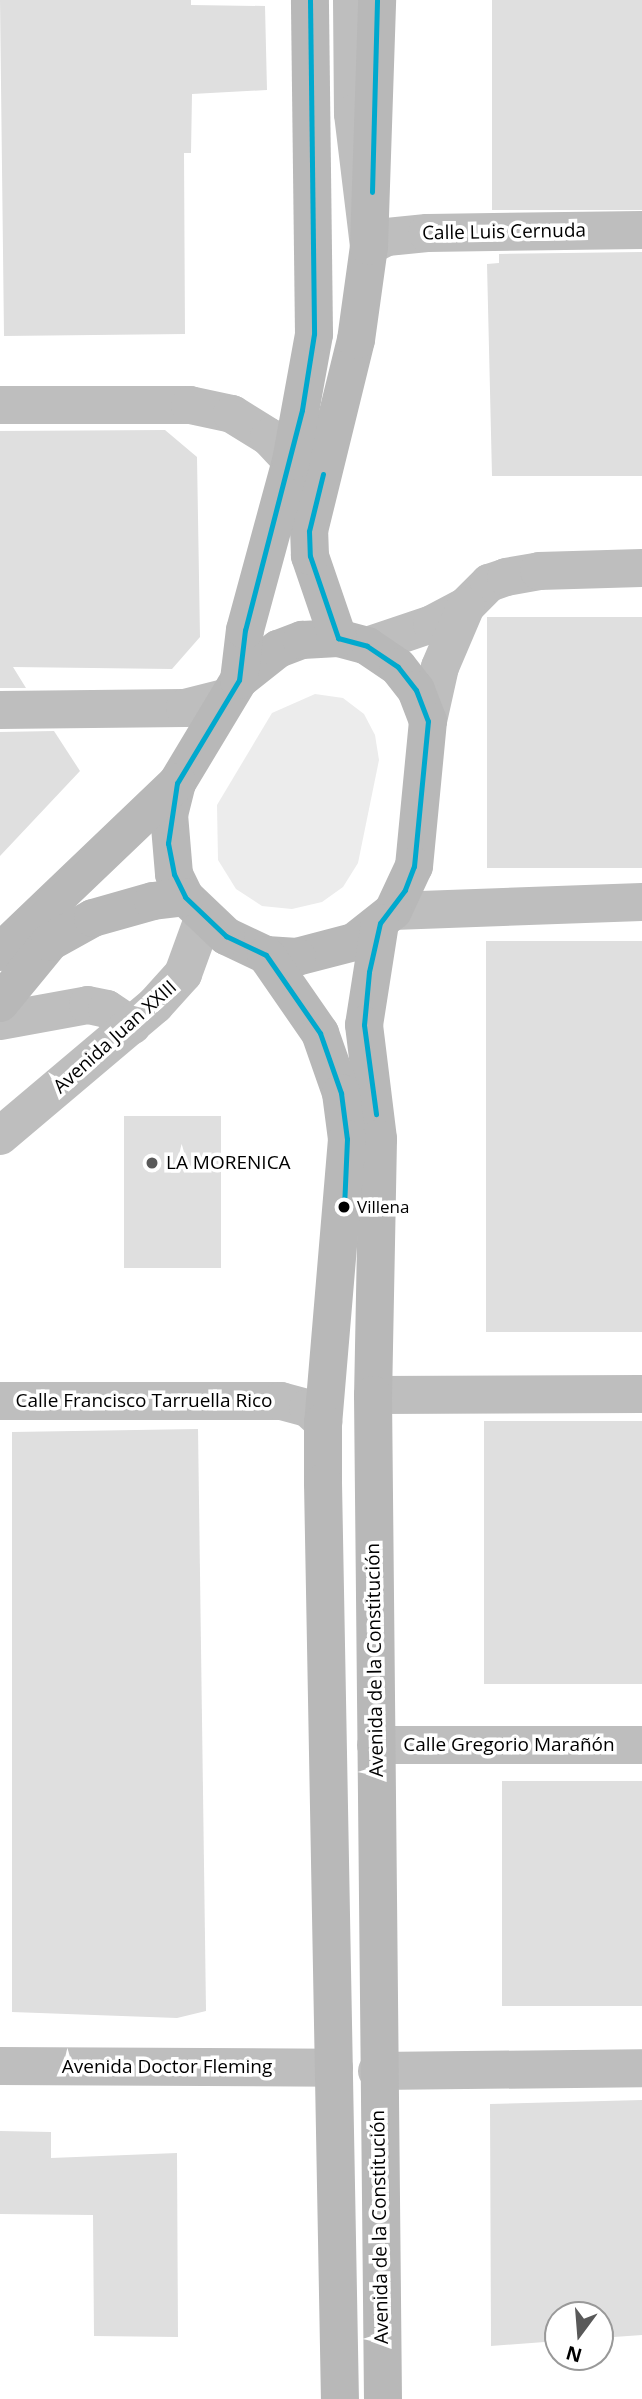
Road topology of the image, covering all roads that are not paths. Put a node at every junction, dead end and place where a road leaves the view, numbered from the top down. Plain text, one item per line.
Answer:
1 (310, 0) edge
2 (352, 0) edge
3 (377, 0) edge
4 (642, 230) edge
5 (369, 246) junction
6 (0, 405) edge
7 (291, 461) junction
8 (642, 568) edge
9 (466, 606) junction
10 (352, 642) junction
11 (234, 689) junction
12 (0, 710) edge
13 (428, 721) junction
14 (177, 783) junction
15 (642, 902) edge
16 (194, 908) junction
17 (387, 917) junction
18 (0, 952) edge
19 (266, 955) junction
20 (0, 1003) edge
21 (0, 1021) edge
22 (132, 1026) junction
23 (0, 1136) edge
24 (642, 1394) edge
25 (373, 1395) junction
26 (0, 1401) edge
27 (323, 1422) junction
28 (376, 1745) junction
29 (642, 1745) edge
30 (0, 2066) edge
31 (334, 2068) junction
32 (642, 2068) edge
33 (377, 2071) junction
34 (340, 2399) edge
35 (383, 2399) edge

1 - 7 street
2 - 5 street
3 - 5 street
4 - 5 street, Calle Luis Cernuda
5 - 10 street
6 - 7 street
7 - 11 street
8 - 9 street
9 - 10 street
9 - 13 street
10 - 11 street
10 - 13 street
11 - 12 street
11 - 14 street
13 - 17 street
14 - 16 street
14 - 18 street
15 - 17 street
16 - 19 street
16 - 20 street
16 - 22 street, Avenida Juan XXIII
17 - 19 street
17 - 25 street, Avenida de la Constitución
19 - 27 street
21 - 22 street
22 - 23 street, Avenida Juan XXIII
24 - 25 street
25 - 28 street, Avenida de la Constitución
26 - 27 street, Calle Francisco Tarruella Rico
27 - 31 street
28 - 29 street, Calle Gregorio Marañón
28 - 33 street, Avenida de la Constitución
30 - 31 street, Avenida Doctor Fleming
31 - 34 street
32 - 33 street
33 - 35 street, Avenida de la Constitución

